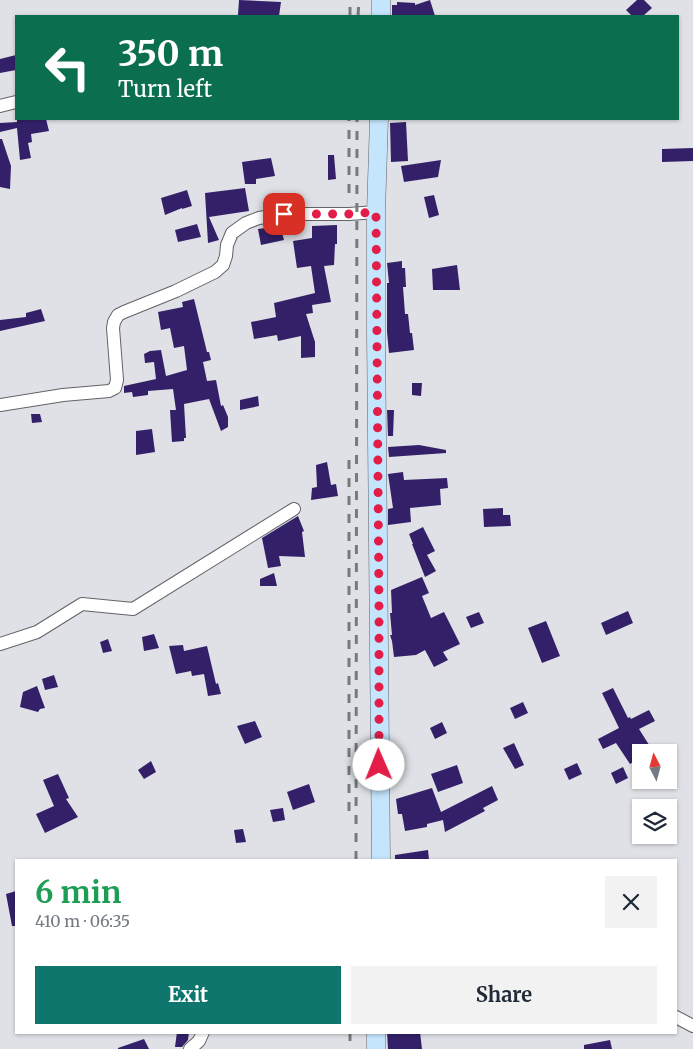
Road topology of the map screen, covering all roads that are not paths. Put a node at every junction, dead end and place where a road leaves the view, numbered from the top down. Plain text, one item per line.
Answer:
1 (381, 0) edge
2 (381, 15) edge
3 (15, 102) edge
4 (0, 106) edge
5 (379, 120) edge
6 (376, 212) junction
7 (0, 405) edge
8 (294, 510) dead end
9 (0, 644) edge
10 (381, 859) edge
11 (677, 1018) edge
12 (693, 1026) edge
13 (202, 1034) edge
14 (376, 1034) edge
15 (190, 1049) edge
16 (376, 1049) edge

1 - 2 street
3 - 4 street
5 - 6 street
6 - 7 street
6 - 10 street
8 - 9 street
11 - 12 street
13 - 15 street
14 - 16 street

